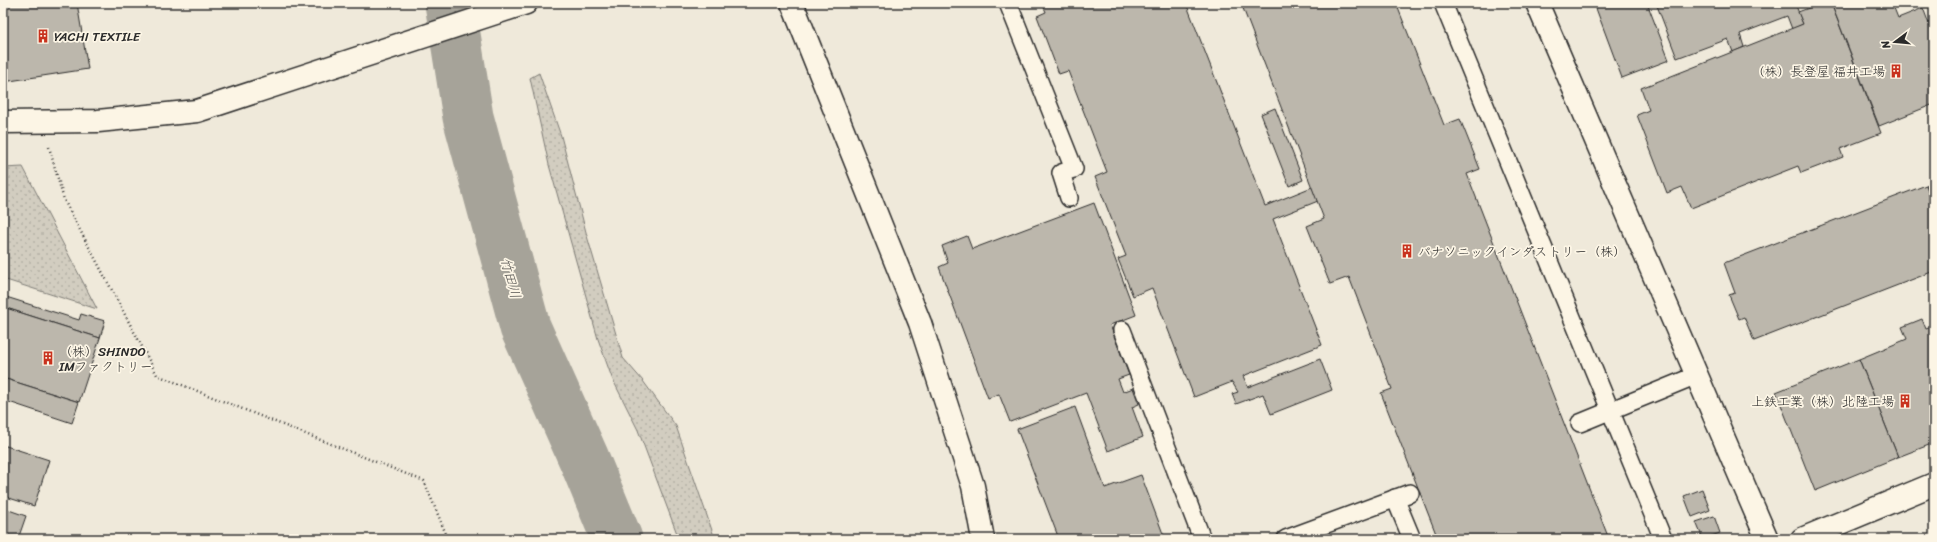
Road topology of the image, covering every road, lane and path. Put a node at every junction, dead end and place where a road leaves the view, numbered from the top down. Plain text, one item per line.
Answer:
1 (526, 3) edge
2 (792, 3) edge
3 (1008, 3) edge
4 (1443, 3) edge
5 (1537, 3) edge
6 (3, 122) edge
7 (42, 122) junction
8 (1069, 198) dead end
9 (1122, 330) dead end
10 (1697, 375) junction
11 (1610, 410) junction
12 (1580, 423) dead end
13 (1934, 484) edge
14 (448, 539) edge
15 (983, 539) edge
16 (1202, 539) edge
17 (1286, 539) edge
18 (1412, 539) edge
19 (1663, 539) edge
20 (1767, 539) edge
21 (1802, 539) edge

1 - 7 street
2 - 15 street
3 - 8 lane
4 - 11 lane
5 - 10 street
6 - 7 street
7 - 14 path
9 - 16 lane
10 - 11 lane
10 - 20 street
11 - 12 lane
11 - 19 lane
13 - 21 street
17 - 18 lane

